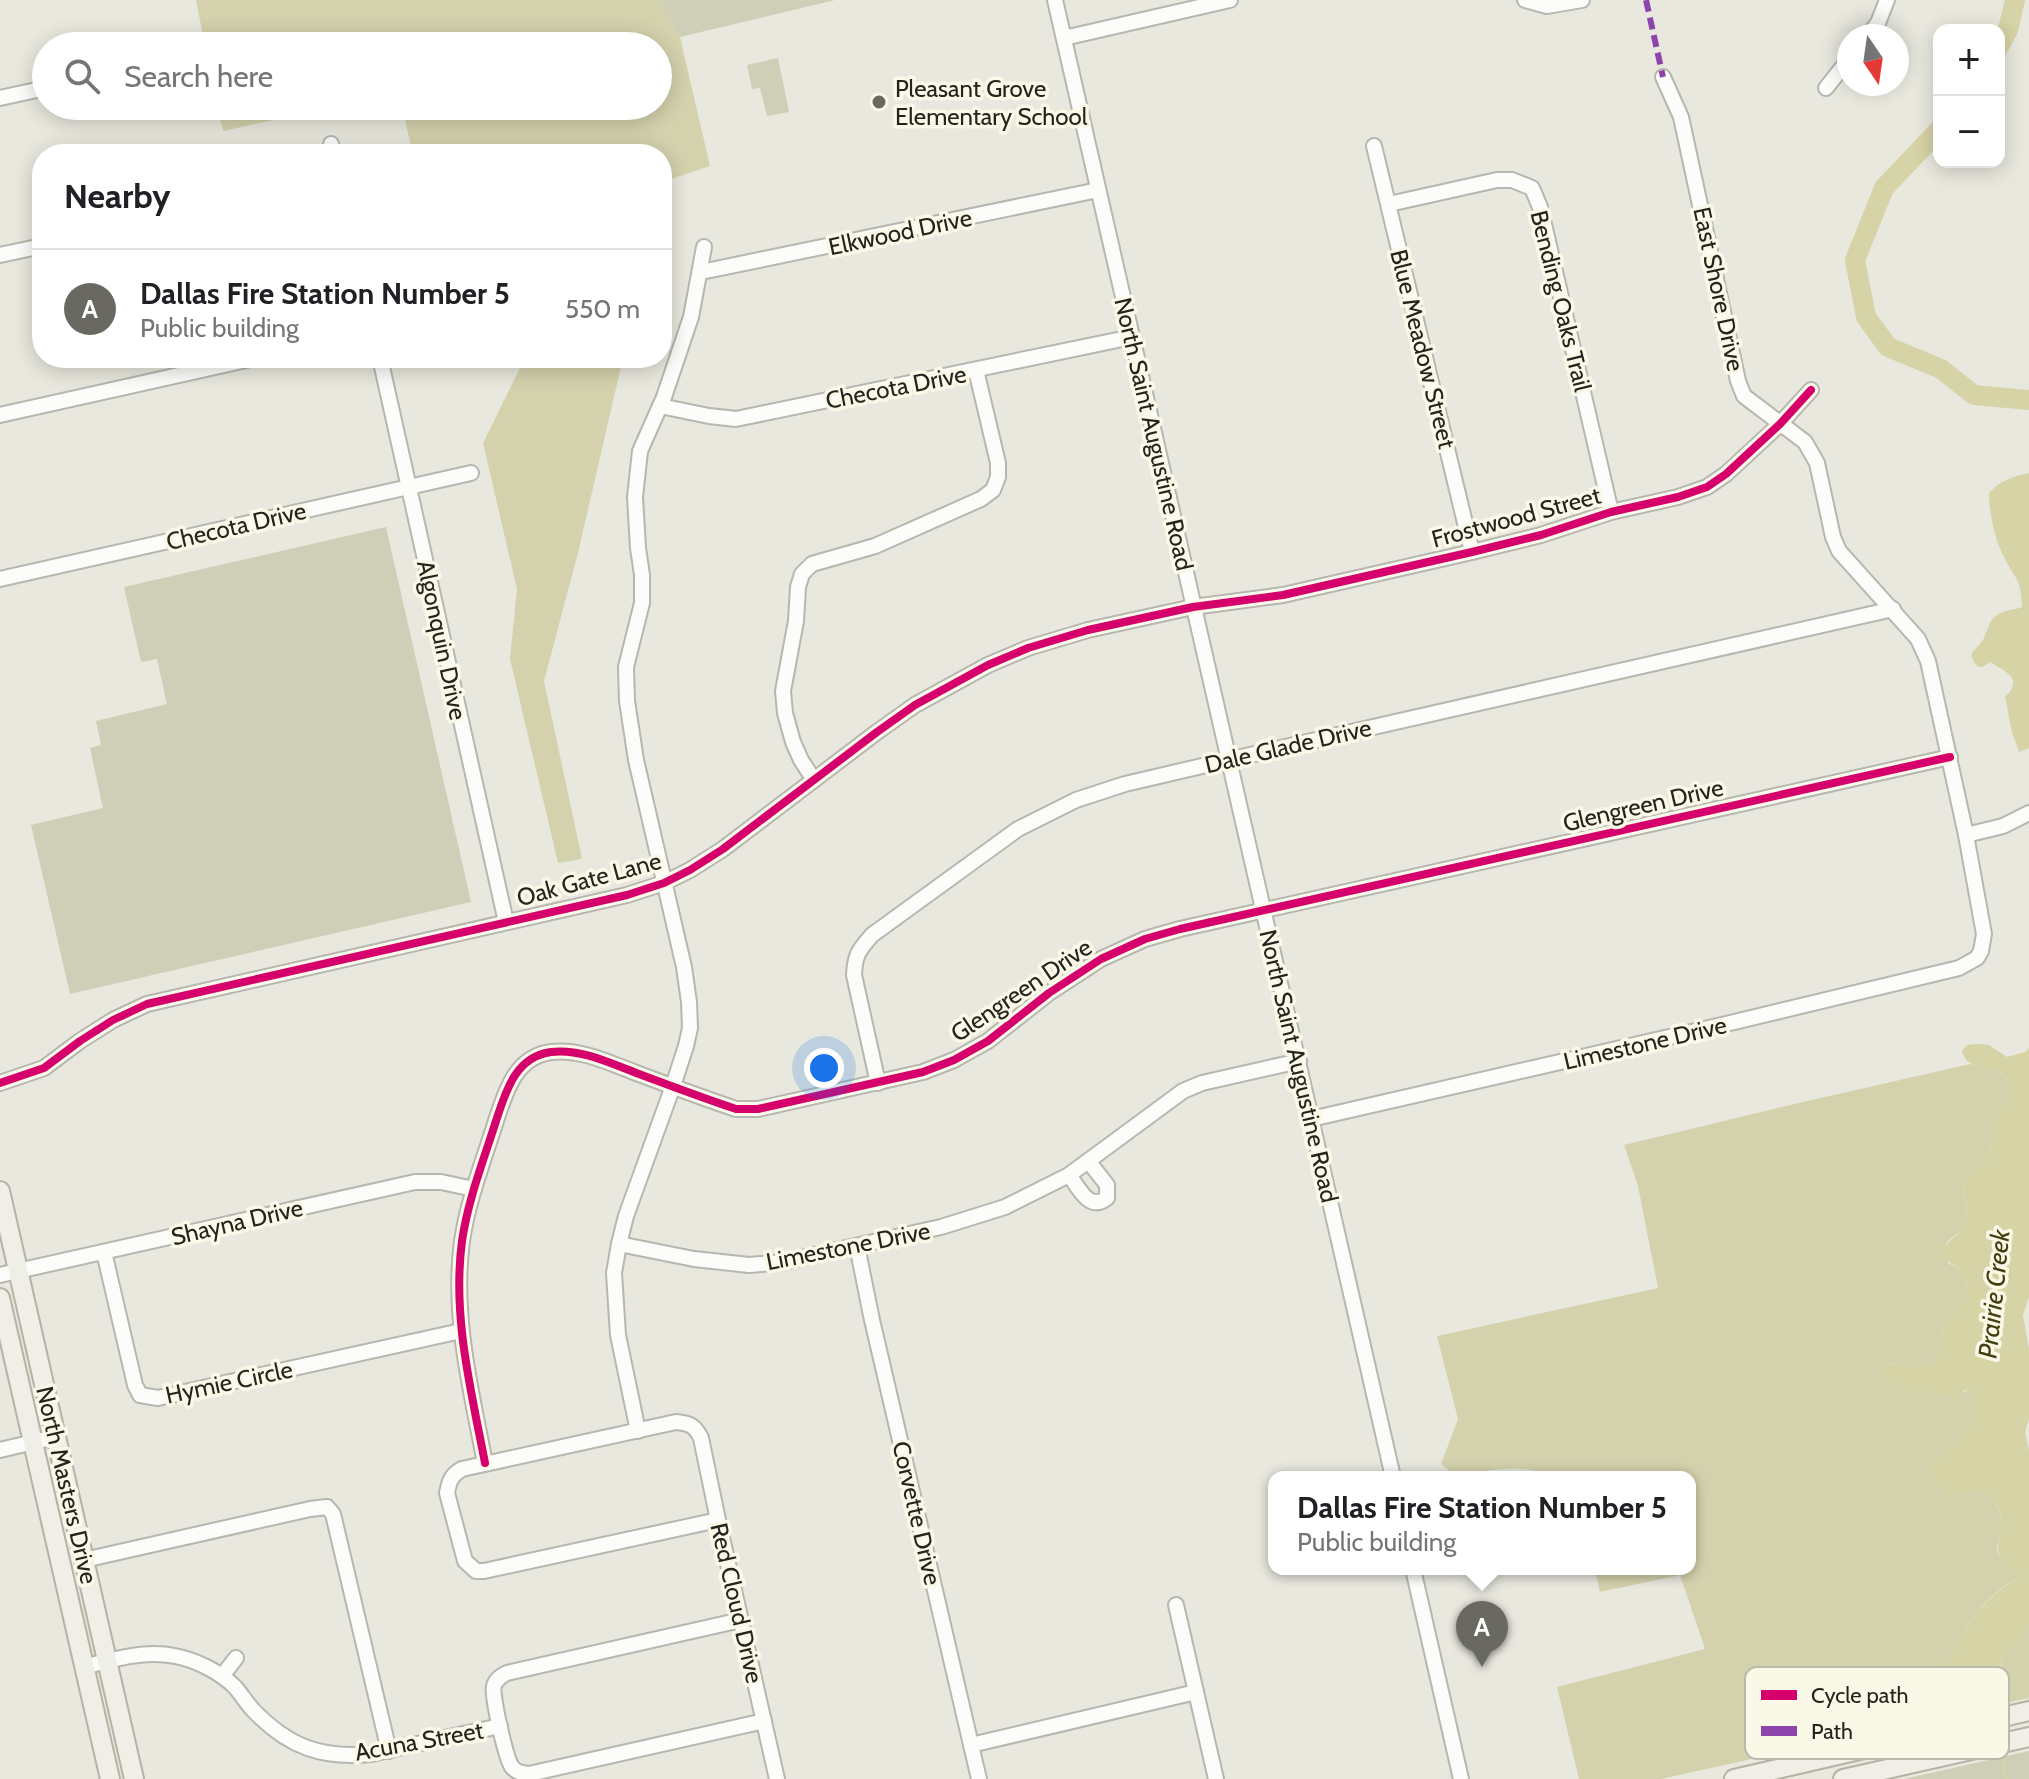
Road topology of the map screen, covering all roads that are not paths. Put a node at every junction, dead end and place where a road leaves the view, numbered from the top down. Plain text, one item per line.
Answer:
1 (1055, 0) edge
2 (1230, 0) edge
3 (1525, 0) edge
4 (1582, 0) edge
5 (1887, 0) edge
6 (1877, 24) edge
7 (1064, 38) junction
8 (1837, 74) edge
9 (1663, 77) dead end
10 (1826, 88) dead end
11 (32, 91) edge
12 (0, 98) edge
13 (1374, 146) dead end
14 (1098, 190) junction
15 (1389, 204) junction
16 (704, 247) dead end
17 (32, 248) edge
18 (0, 255) edge
19 (701, 272) junction
20 (1132, 337) junction
21 (210, 368) edge
22 (382, 368) edge
23 (976, 370) junction
24 (1811, 390) dead end
25 (660, 406) junction
26 (0, 415) edge
27 (1780, 424) junction
28 (471, 473) dead end
29 (409, 487) junction
30 (1611, 512) junction
31 (1472, 552) junction
32 (0, 579) edge
33 (1193, 607) junction
34 (1893, 609) junction
35 (1950, 757) junction
36 (1228, 760) junction
37 (814, 780) junction
38 (2029, 813) edge
39 (1966, 835) junction
40 (664, 883) junction
41 (1264, 911) junction
42 (506, 922) junction
43 (1977, 958) joint
44 (1299, 1061) junction
45 (0, 1083) edge
46 (878, 1083) junction
47 (673, 1086) junction
48 (1311, 1119) junction
49 (1089, 1162) junction
50 (1069, 1175) junction
51 (474, 1189) junction
52 (0, 1191) edge
53 (619, 1244) junction
54 (857, 1246) junction
55 (104, 1252) junction
56 (9, 1273) edge
57 (0, 1298) edge
58 (461, 1331) junction
59 (638, 1431) junction
60 (55, 1437) junction
61 (32, 1442) junction
62 (0, 1450) edge
63 (485, 1463) junction
64 (1392, 1471) edge
65 (718, 1520) junction
66 (84, 1560) junction
67 (1414, 1575) edge
68 (1176, 1605) dead end
69 (741, 1620) junction
70 (236, 1658) dead end
71 (108, 1660) junction
72 (84, 1667) junction
73 (222, 1676) junction
74 (1196, 1692) junction
75 (2029, 1711) edge
76 (2009, 1715) edge
77 (764, 1721) junction
78 (500, 1726) junction
79 (971, 1745) junction
80 (389, 1751) junction
81 (1832, 1759) edge
82 (1931, 1759) edge
83 (1764, 1776) edge
84 (110, 1779) edge
85 (134, 1779) edge
86 (777, 1779) edge
87 (979, 1779) edge
88 (1216, 1779) edge
89 (1461, 1779) edge
90 (1734, 1779) edge
91 (1843, 1779) edge

1 - 7 street, North Saint Augustine Road
2 - 7 street
3 - 4 street
5 - 6 street
7 - 14 street, North Saint Augustine Road
8 - 10 street
9 - 27 street, East Shore Drive
11 - 12 street
13 - 15 street, Blue Meadow Street
14 - 19 street, Elkwood Drive
14 - 20 street, North Saint Augustine Road
15 - 30 street, Bending Oaks Trail
15 - 31 street, Blue Meadow Street
16 - 19 street
17 - 18 street
19 - 25 street
20 - 23 street, Checota Drive
20 - 33 street, North Saint Augustine Road
21 - 26 street
22 - 29 street, Algonquin Drive
23 - 25 street, Checota Drive
23 - 37 street
24 - 27 street, Frostwood Street
25 - 40 street
27 - 30 street, Frostwood Street
27 - 34 street, East Shore Drive
28 - 29 street, Checota Drive
29 - 32 street, Checota Drive
29 - 42 street, Algonquin Drive
30 - 31 street, Frostwood Street
31 - 33 street, Frostwood Street
33 - 36 street, North Saint Augustine Road
33 - 37 street, Oak Gate Lane
34 - 35 street, East Shore Drive
34 - 36 street, Dale Glade Drive
35 - 39 street, East Shore Drive
35 - 41 street, Glengreen Drive
36 - 41 street, North Saint Augustine Road
36 - 46 street, Dale Glade Drive
37 - 40 street, Oak Gate Lane
38 - 39 street
39 - 43 street, East Shore Drive
40 - 42 street, Oak Gate Lane
40 - 47 street
41 - 44 street, North Saint Augustine Road
41 - 46 street, Glengreen Drive
42 - 45 street, Oak Gate Lane
43 - 48 street, Limestone Drive
44 - 48 street, North Saint Augustine Road
44 - 49 street, Limestone Drive
46 - 47 street, Glengreen Drive
47 - 51 street, Glengreen Drive
47 - 53 street
48 - 64 street, North Saint Augustine Road
49 - 50 street, Limestone Drive
49 - 50 street
50 - 54 street, Limestone Drive
51 - 55 street, Shayna Drive
51 - 58 street, Glengreen Drive
52 - 56 main road, North Masters Drive
53 - 54 street, Limestone Drive
53 - 59 street
54 - 79 street, Corvette Drive
55 - 56 street, Shayna Drive
55 - 58 street, Hymie Circle
56 - 60 main road, North Masters Drive
57 - 61 main road, North Masters Drive
58 - 63 street, Glengreen Drive
59 - 63 street
59 - 65 street, Red Cloud Drive
60 - 61 street
60 - 66 main road, North Masters Drive
61 - 62 street
61 - 72 main road, North Masters Drive
63 - 65 street
65 - 69 street, Red Cloud Drive
66 - 71 main road, North Masters Drive
66 - 80 street
67 - 89 street
68 - 74 street
69 - 77 street, Red Cloud Drive
69 - 78 street
70 - 73 street
71 - 72 street, Acuna Street
71 - 73 street, Acuna Street
71 - 85 main road, North Masters Drive
72 - 84 main road, North Masters Drive
73 - 80 street, Acuna Street
74 - 79 street
74 - 88 street
75 - 76 main road
77 - 78 street
77 - 86 street, Red Cloud Drive
78 - 80 street, Acuna Street
79 - 87 street, Corvette Drive
81 - 83 main road
82 - 91 main road
83 - 90 main road

